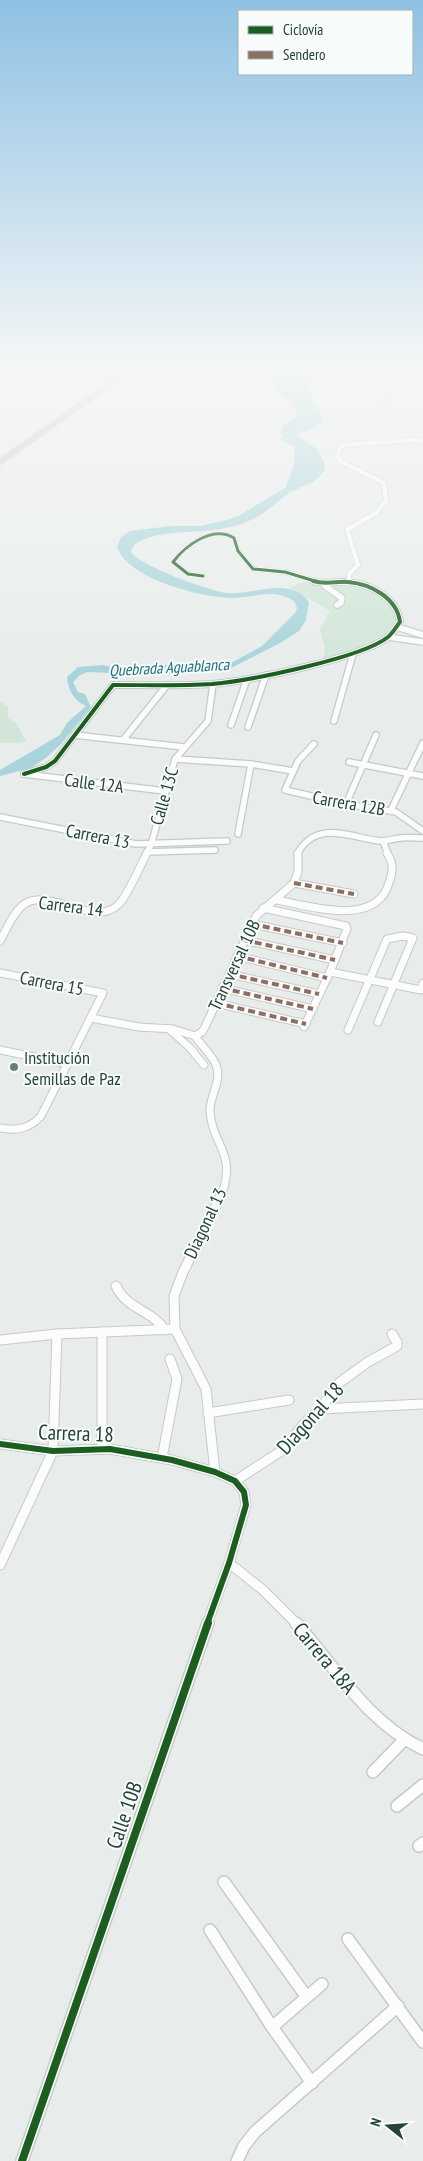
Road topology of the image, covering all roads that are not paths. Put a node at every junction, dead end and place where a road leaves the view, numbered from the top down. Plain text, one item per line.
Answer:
1 (350, 466) edge
2 (203, 576) dead end
3 (348, 582) junction
4 (327, 584) junction
5 (337, 604) dead end
6 (397, 627) junction
7 (423, 635) edge
8 (388, 637) junction
9 (423, 642) edge
10 (353, 654) junction
11 (266, 675) junction
12 (247, 679) junction
13 (212, 684) junction
14 (167, 685) junction
15 (334, 721) dead end
16 (231, 725) dead end
17 (248, 728) dead end
18 (74, 735) junction
19 (376, 735) dead end
20 (123, 740) junction
21 (423, 742) edge
22 (314, 744) dead end
23 (184, 747) junction
24 (175, 759) junction
25 (349, 762) dead end
26 (251, 764) junction
27 (364, 765) junction
28 (293, 771) junction
29 (408, 774) junction
30 (423, 776) edge
31 (164, 791) junction
32 (346, 804) junction
33 (391, 810) junction
34 (0, 817) edge
35 (409, 822) junction
36 (423, 830) edge
37 (238, 834) dead end
38 (400, 838) junction
39 (423, 838) edge
40 (226, 841) dead end
41 (383, 841) junction
42 (151, 845) junction
43 (215, 850) dead end
44 (147, 852) junction
45 (294, 883) junction
46 (354, 894) dead end
47 (277, 900) junction
48 (263, 908) junction
49 (112, 911) joint
50 (252, 924) junction
51 (244, 940) junction
52 (0, 941) edge
53 (342, 943) junction
54 (236, 956) junction
55 (335, 960) junction
56 (0, 973) edge
57 (229, 974) junction
58 (329, 975) junction
59 (368, 981) junction
60 (423, 984) edge
61 (393, 986) junction
62 (222, 988) junction
63 (319, 994) junction
64 (216, 1003) junction
65 (313, 1009) junction
66 (91, 1018) junction
67 (378, 1022) dead end
68 (167, 1028) junction
69 (348, 1030) dead end
70 (195, 1036) junction
71 (0, 1050) edge
72 (68, 1064) junction
73 (204, 1065) dead end
74 (0, 1128) edge
75 (116, 1286) dead end
76 (170, 1330) junction
77 (102, 1332) junction
78 (56, 1334) junction
79 (392, 1334) dead end
80 (0, 1340) edge
81 (170, 1359) dead end
82 (289, 1400) dead end
83 (423, 1404) edge
84 (320, 1409) junction
85 (208, 1413) junction
86 (0, 1444) edge
87 (102, 1449) junction
88 (53, 1451) junction
89 (162, 1458) junction
90 (215, 1472) junction
91 (236, 1481) junction
92 (229, 1563) junction
93 (0, 1565) edge
94 (404, 1740) junction
95 (423, 1749) edge
96 (373, 1772) dead end
97 (423, 1784) edge
98 (398, 1806) dead end
99 (224, 1882) dead end
100 (210, 1930) dead end
101 (348, 1939) dead end
102 (322, 1984) dead end
103 (306, 1996) junction
104 (398, 2006) junction
105 (272, 2027) junction
106 (423, 2042) edge
107 (312, 2083) junction
108 (22, 2161) edge
109 (237, 2161) edge

1 - 3 street
2 - 4 street
3 - 4 street
3 - 6 street
4 - 5 street
6 - 7 street
6 - 8 street
8 - 9 street
8 - 10 street
10 - 11 street
10 - 15 street
11 - 12 street
11 - 17 street
12 - 13 street
12 - 16 street
13 - 14 street
13 - 23 street, Calle 13C
14 - 18 street
14 - 20 street
18 - 20 street
18 - 31 street, Calle 12A
19 - 27 street
20 - 23 street
21 - 29 street
22 - 28 street
23 - 24 street, Calle 13C
24 - 26 street
24 - 31 street, Calle 13C
25 - 27 street
26 - 28 street
26 - 37 street
27 - 29 street
27 - 32 street
28 - 32 street, Carrera 12B
29 - 30 street
29 - 33 street
31 - 42 street, Calle 13C
32 - 33 street, Carrera 12B
33 - 35 street, Carrera 12B
34 - 42 street, Carrera 13
35 - 36 street, Carrera 12B
35 - 38 street
38 - 39 street
38 - 41 street
40 - 42 street, Carrera 13
41 - 45 street
41 - 47 street
42 - 44 street, Calle 13C
43 - 44 street
44 - 49 street, Calle 13C
45 - 46 street
45 - 47 street, Transversal 10B
47 - 48 street, Transversal 10B
48 - 50 street, Transversal 10B
48 - 53 street
49 - 52 street, Carrera 14
50 - 51 street, Transversal 10B
50 - 53 street
51 - 54 street, Transversal 10B
51 - 55 street
53 - 55 street
54 - 57 street, Transversal 10B
54 - 58 street
55 - 58 street
56 - 66 street, Carrera 15
57 - 62 street, Transversal 10B
57 - 63 street
58 - 59 street
58 - 63 street
59 - 61 street
59 - 61 street
59 - 69 street
60 - 61 street
61 - 67 street
62 - 64 street, Transversal 10B
62 - 65 street
63 - 65 street
64 - 65 street
64 - 70 street, Transversal 10B
66 - 68 street
66 - 72 street
68 - 70 street
68 - 73 street
70 - 76 street, Diagonal 13
71 - 72 street
72 - 74 street
75 - 76 street
76 - 77 street
76 - 85 street
77 - 78 street
77 - 87 street
78 - 80 street
78 - 88 street
79 - 84 street, Diagonal 18
81 - 89 street
82 - 85 street
83 - 84 street
84 - 91 street, Diagonal 18
85 - 90 street
86 - 88 street, Carrera 18
87 - 88 street, Carrera 18
87 - 89 street, Carrera 18
88 - 93 street
89 - 90 street, Carrera 18
90 - 91 street, Carrera 18
91 - 92 street, Calle 10B
92 - 94 street, Carrera 18A
92 - 108 street, Calle 10B
94 - 95 street, Carrera 18A
94 - 96 street
97 - 98 street
99 - 103 street
100 - 105 street
101 - 104 street
102 - 103 street
103 - 105 street
104 - 106 street
104 - 107 street
105 - 107 street
107 - 109 street

